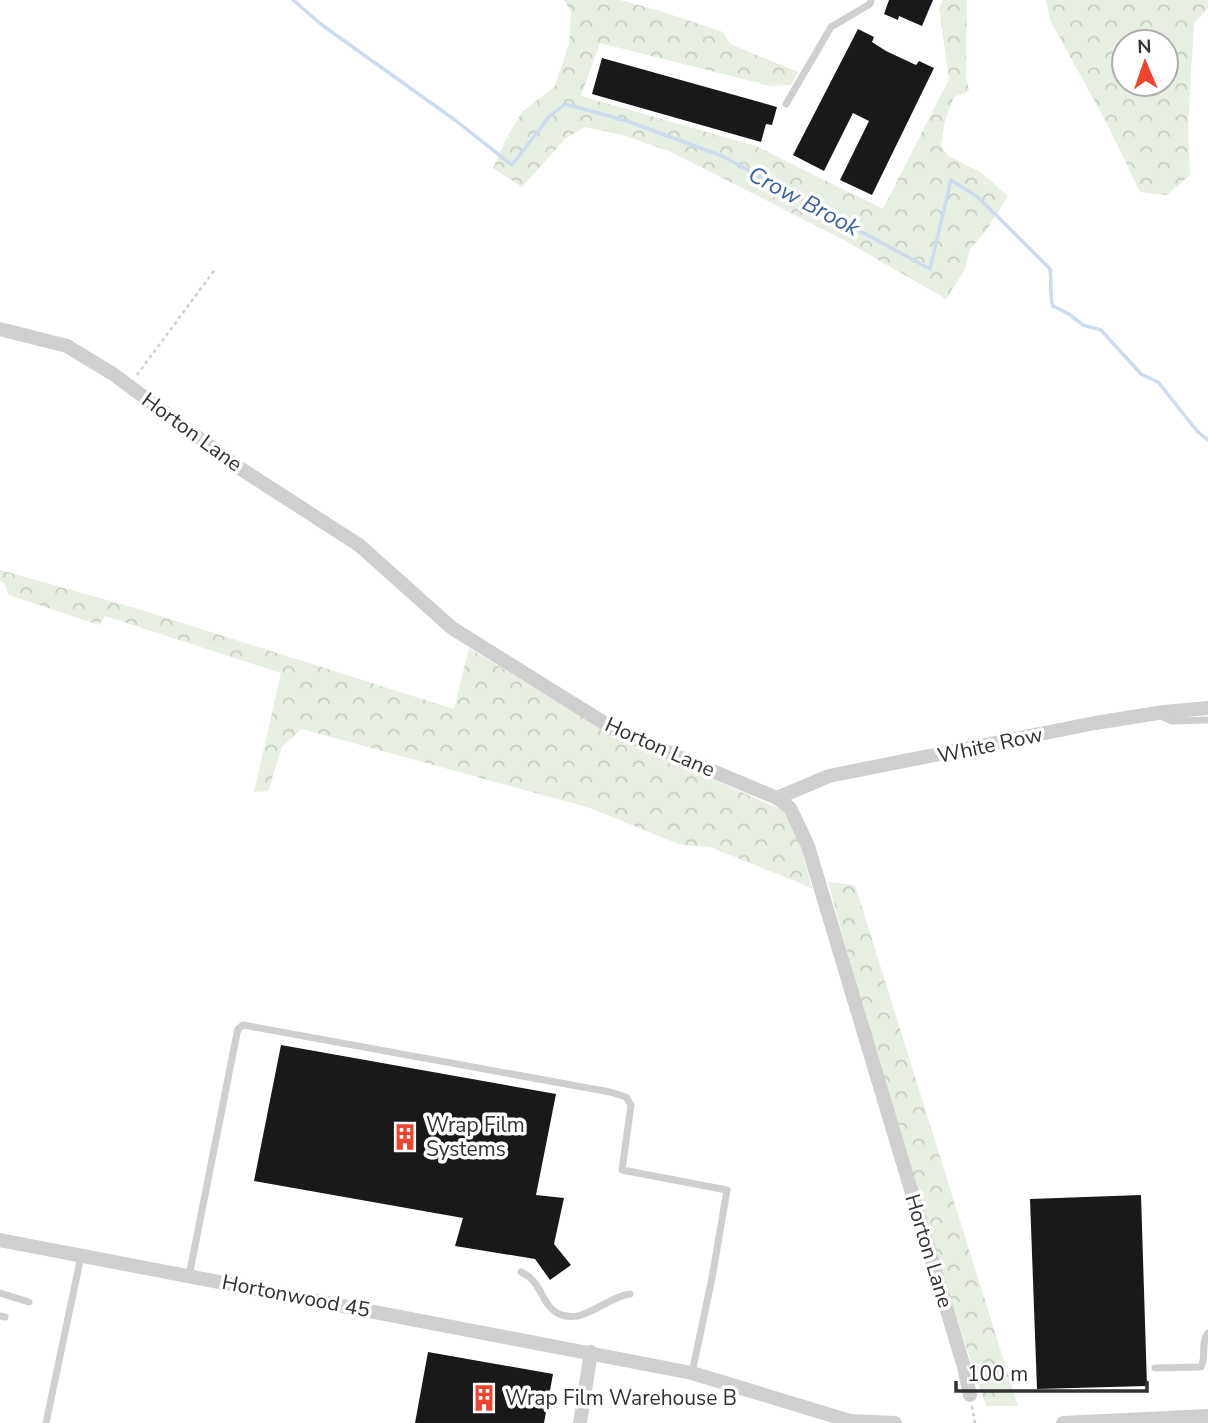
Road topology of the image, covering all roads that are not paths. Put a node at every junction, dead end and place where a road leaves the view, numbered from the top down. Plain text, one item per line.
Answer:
1 (871, 0) edge
2 (786, 104) dead end
3 (0, 329) edge
4 (1208, 708) edge
5 (1154, 713) junction
6 (1208, 720) edge
7 (777, 799) junction
8 (0, 1240) edge
9 (81, 1256) junction
10 (521, 1272) dead end
11 (189, 1276) junction
12 (0, 1293) edge
13 (630, 1294) dead end
14 (29, 1301) dead end
15 (1208, 1333) edge
16 (591, 1352) junction
17 (1155, 1368) dead end
18 (692, 1373) junction
19 (970, 1395) road end
20 (1208, 1416) edge
21 (46, 1423) edge
22 (580, 1423) edge
23 (895, 1423) edge
24 (1063, 1423) edge

1 - 2 lane
3 - 7 street, Horton Lane
4 - 5 street, White Row
5 - 6 lane
5 - 7 street, White Row
7 - 19 street, Horton Lane
8 - 9 street, Hortonwood 45
9 - 11 street, Hortonwood 45
9 - 21 lane
10 - 13 lane
11 - 16 street, Hortonwood 45
11 - 18 lane
12 - 14 lane
15 - 17 lane
16 - 18 street, Hortonwood 45
16 - 22 street
18 - 23 street, Hortonwood 45
20 - 24 street

